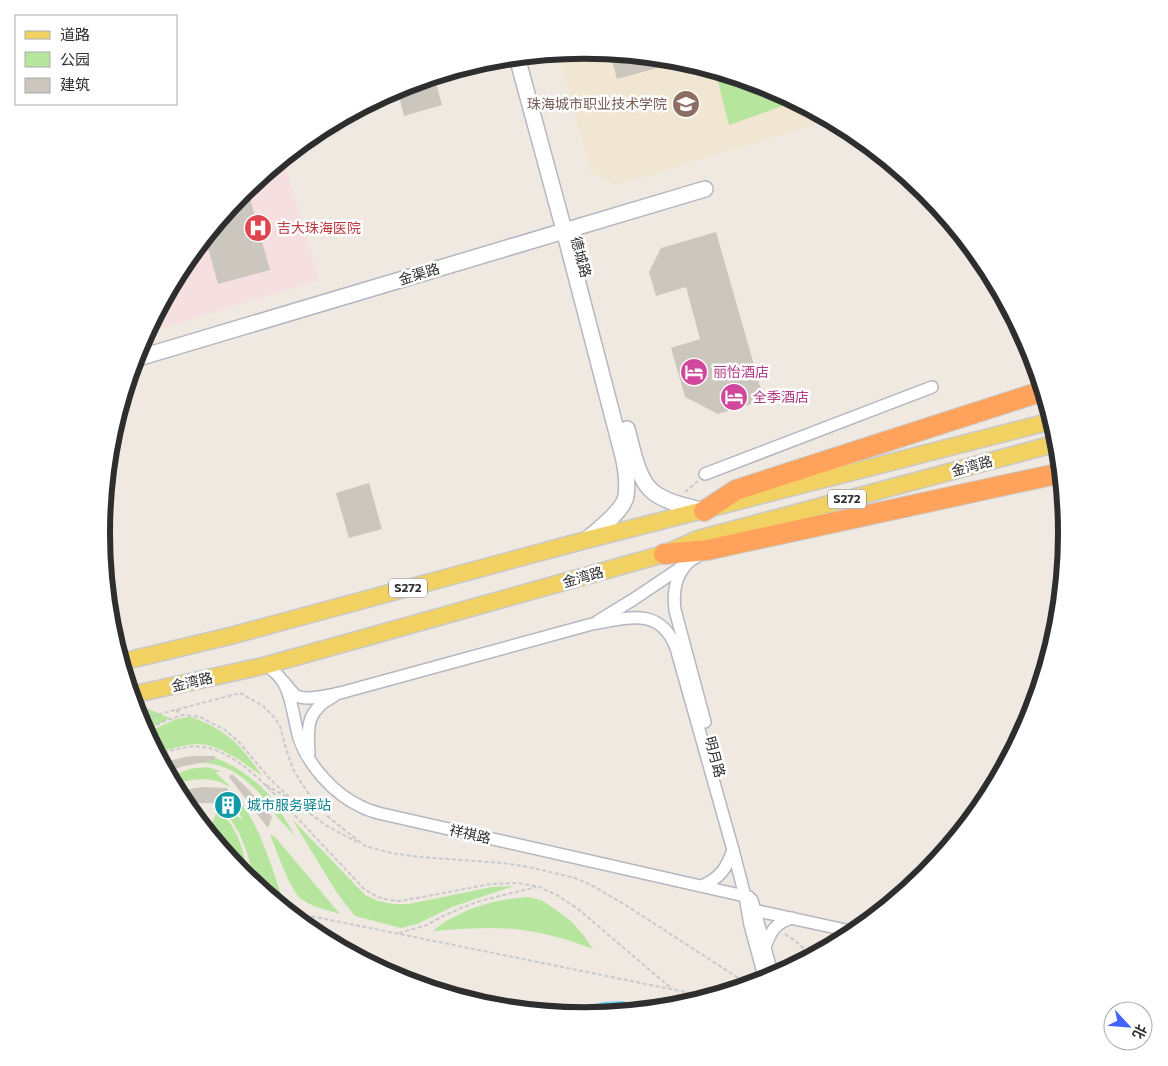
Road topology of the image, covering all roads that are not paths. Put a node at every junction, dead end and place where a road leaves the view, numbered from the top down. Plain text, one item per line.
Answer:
1 (529, 62) edge
2 (519, 63) edge
3 (705, 189) dead end
4 (569, 229) junction
5 (144, 356) edge
6 (932, 387) dead end
7 (1037, 393) edge
8 (1045, 423) edge
9 (1050, 445) edge
10 (629, 457) junction
11 (706, 474) road end
12 (1054, 474) edge
13 (704, 511) junction
14 (586, 540) junction
15 (708, 550) junction
16 (664, 554) junction
17 (686, 564) junction
18 (592, 624) junction
19 (127, 660) edge
20 (267, 665) junction
21 (284, 682) junction
22 (138, 693) edge
23 (340, 693) junction
24 (310, 759) junction
25 (733, 850) junction
26 (702, 886) junction
27 (750, 903) junction
28 (792, 918) junction
29 (843, 929) edge
30 (765, 947) junction
31 (771, 968) edge
32 (763, 972) edge

1 - 4 street, 德城路
2 - 4 street, 德城路
3 - 4 street, 金渠路
4 - 5 street, 金渠路
4 - 10 street, 德城路
6 - 11 street
7 - 13 highway
8 - 13 main road, 金湾路 / S272
9 - 16 main road, 金湾路 / S272
10 - 13 street
10 - 14 street
12 - 15 highway
13 - 14 main road, 金湾路 / S272
14 - 19 main road, 金湾路 / S272
15 - 16 highway
15 - 17 street
16 - 20 main road, 金湾路 / S272
17 - 18 street
17 - 27 street, 明月路
18 - 23 street
18 - 25 street, 明月路
20 - 21 street, 祥祺路
20 - 22 main road, 金湾路 / S272
21 - 23 street
21 - 24 street, 祥祺路
23 - 24 street
24 - 26 street, 祥祺路
25 - 26 street
25 - 27 street, 明月路
26 - 27 street, 祥祺路
27 - 28 street, 祥祺路
27 - 30 street, 明月路
27 - 32 street, 明月路
28 - 29 street, 祥祺路
28 - 30 street
30 - 31 street, 明月路

